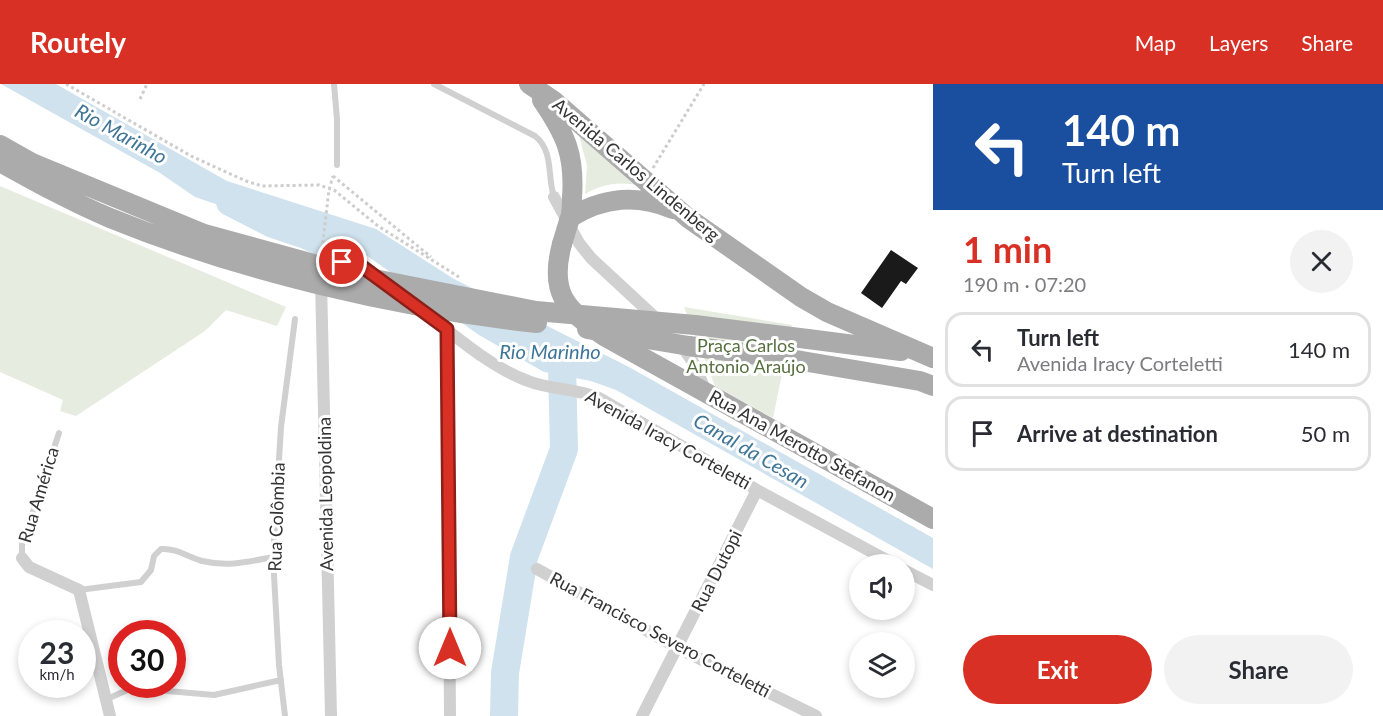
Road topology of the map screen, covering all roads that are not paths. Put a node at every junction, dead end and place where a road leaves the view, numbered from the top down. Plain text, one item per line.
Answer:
1 (334, 84) edge
2 (434, 84) edge
3 (529, 85) edge
4 (0, 145) edge
5 (0, 162) edge
6 (337, 165) dead end
7 (555, 197) joint
8 (688, 218) junction
9 (570, 219) junction
10 (321, 273) joint
11 (295, 319) dead end
12 (447, 329) junction
13 (933, 359) edge
14 (933, 386) edge
15 (705, 392) junction
16 (59, 433) dead end
17 (757, 490) junction
18 (933, 519) edge
19 (875, 554) edge
20 (273, 557) junction
21 (21, 558) joint
22 (537, 568) dead end
23 (915, 576) edge
24 (933, 585) edge
25 (79, 590) junction
26 (678, 648) junction
27 (281, 680) junction
28 (107, 699) junction
29 (110, 716) edge
30 (285, 716) edge
31 (331, 716) edge
32 (450, 716) edge
33 (642, 716) edge
34 (816, 716) edge

1 - 6 lane
2 - 7 lane
3 - 8 main road, Avenida Carlos Lindenberg
3 - 9 main road, Rua Ana Merotto Stefanon
4 - 13 main road, bridge
5 - 14 main road, bridge
7 - 15 street
8 - 9 main road
8 - 13 main road, Avenida Carlos Lindenberg
9 - 15 main road, Rua Ana Merotto Stefanon, bridge
10 - 12 street, Avenida Iracy Corteletti
10 - 31 street, Avenida Leopoldina
11 - 20 lane, Rua Colômbia
12 - 17 street, Avenida Iracy Corteletti
12 - 32 street
15 - 18 main road, Rua Ana Merotto Stefanon
16 - 21 lane, Rua América
17 - 19 street, Avenida Iracy Corteletti
17 - 26 street, Rua Dutopi
20 - 25 lane
20 - 27 lane, Rua Colômbia
21 - 25 street, Rua América
22 - 26 street, Rua Francisco Severo Corteletti
23 - 24 street
25 - 28 street
26 - 33 street, Rua Dutopi
26 - 34 street, Rua Francisco Severo Corteletti
27 - 28 lane
27 - 30 lane, Rua Colômbia
28 - 29 street

